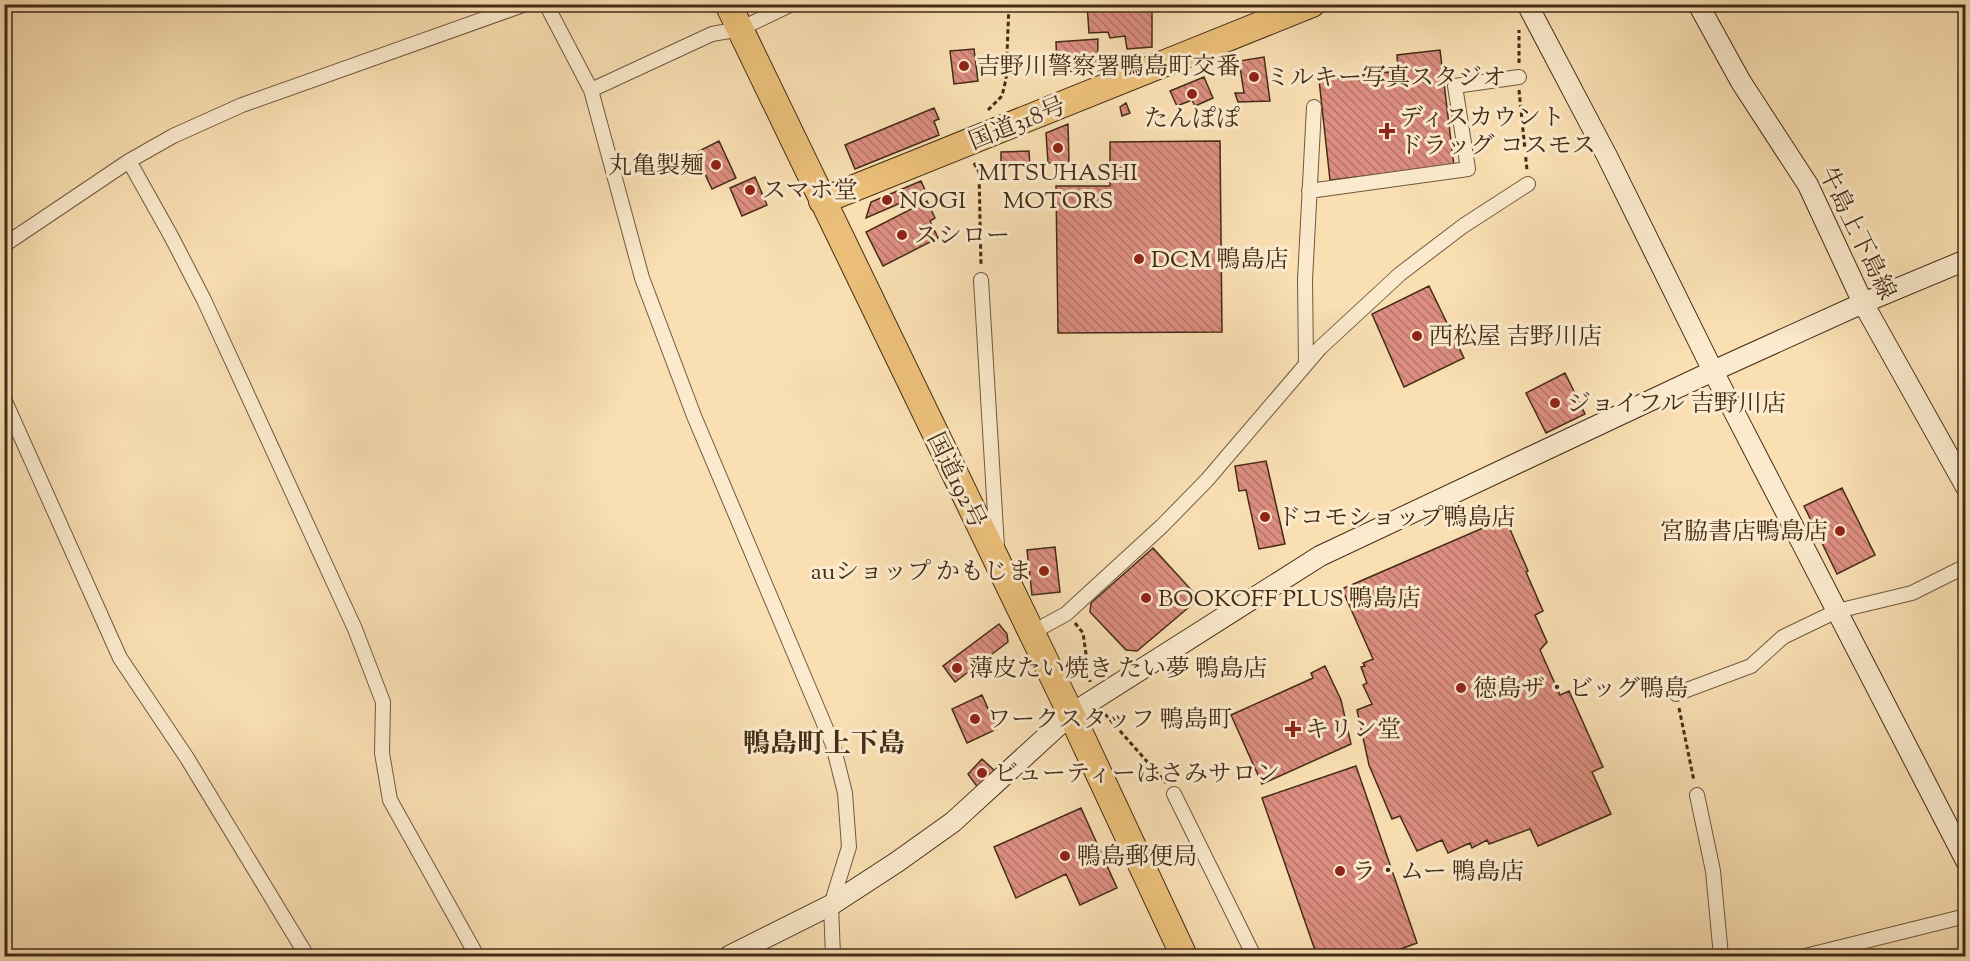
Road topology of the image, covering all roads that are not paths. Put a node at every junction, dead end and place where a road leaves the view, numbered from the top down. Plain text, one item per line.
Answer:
1 (526, 4) edge
2 (546, 4) edge
3 (728, 4) edge
4 (792, 4) edge
5 (1312, 4) edge
6 (1527, 4) edge
7 (1698, 4) edge
8 (740, 29) junction
9 (1520, 77) road end
10 (591, 90) junction
11 (1314, 107) dead end
12 (129, 161) junction
13 (1528, 184) road end
14 (1309, 191) junction
15 (822, 201) junction
16 (4, 245) edge
17 (1965, 260) edge
18 (981, 280) dead end
19 (1863, 303) junction
20 (1306, 363) junction
21 (1713, 371) junction
22 (4, 399) edge
23 (1965, 488) edge
24 (998, 564) junction
25 (1965, 566) edge
26 (1837, 611) junction
27 (1031, 633) junction
28 (1676, 694) road end
29 (1071, 714) junction
30 (1174, 794) road end
31 (1697, 795) road end
32 (1965, 861) edge
33 (831, 905) junction
34 (1965, 916) edge
35 (307, 957) edge
36 (477, 957) edge
37 (729, 957) edge
38 (833, 957) edge
39 (1184, 957) edge
40 (1254, 957) edge
41 (1721, 957) edge
42 (1805, 957) edge

1 - 12 street
2 - 10 street
3 - 8 highway, 国道192号
4 - 8 street
5 - 15 highway, 国道318号
6 - 21 street
7 - 19 street, 牛島上下島線
8 - 10 street
8 - 15 highway, 国道192号
9 - 14 street
10 - 33 street
11 - 14 street
12 - 16 street
12 - 36 street
13 - 20 street
14 - 20 street
15 - 24 highway, 国道192号
17 - 19 street
18 - 24 street
19 - 21 street
19 - 23 street, 牛島上下島線
20 - 27 street
21 - 26 street
21 - 29 street
22 - 35 street
24 - 27 highway, 国道192号
25 - 26 street
26 - 28 street
26 - 32 street
27 - 29 highway, 国道192号
29 - 33 street
29 - 39 highway, 国道192号
30 - 40 street
31 - 41 street
33 - 37 street
33 - 38 street
34 - 42 street

